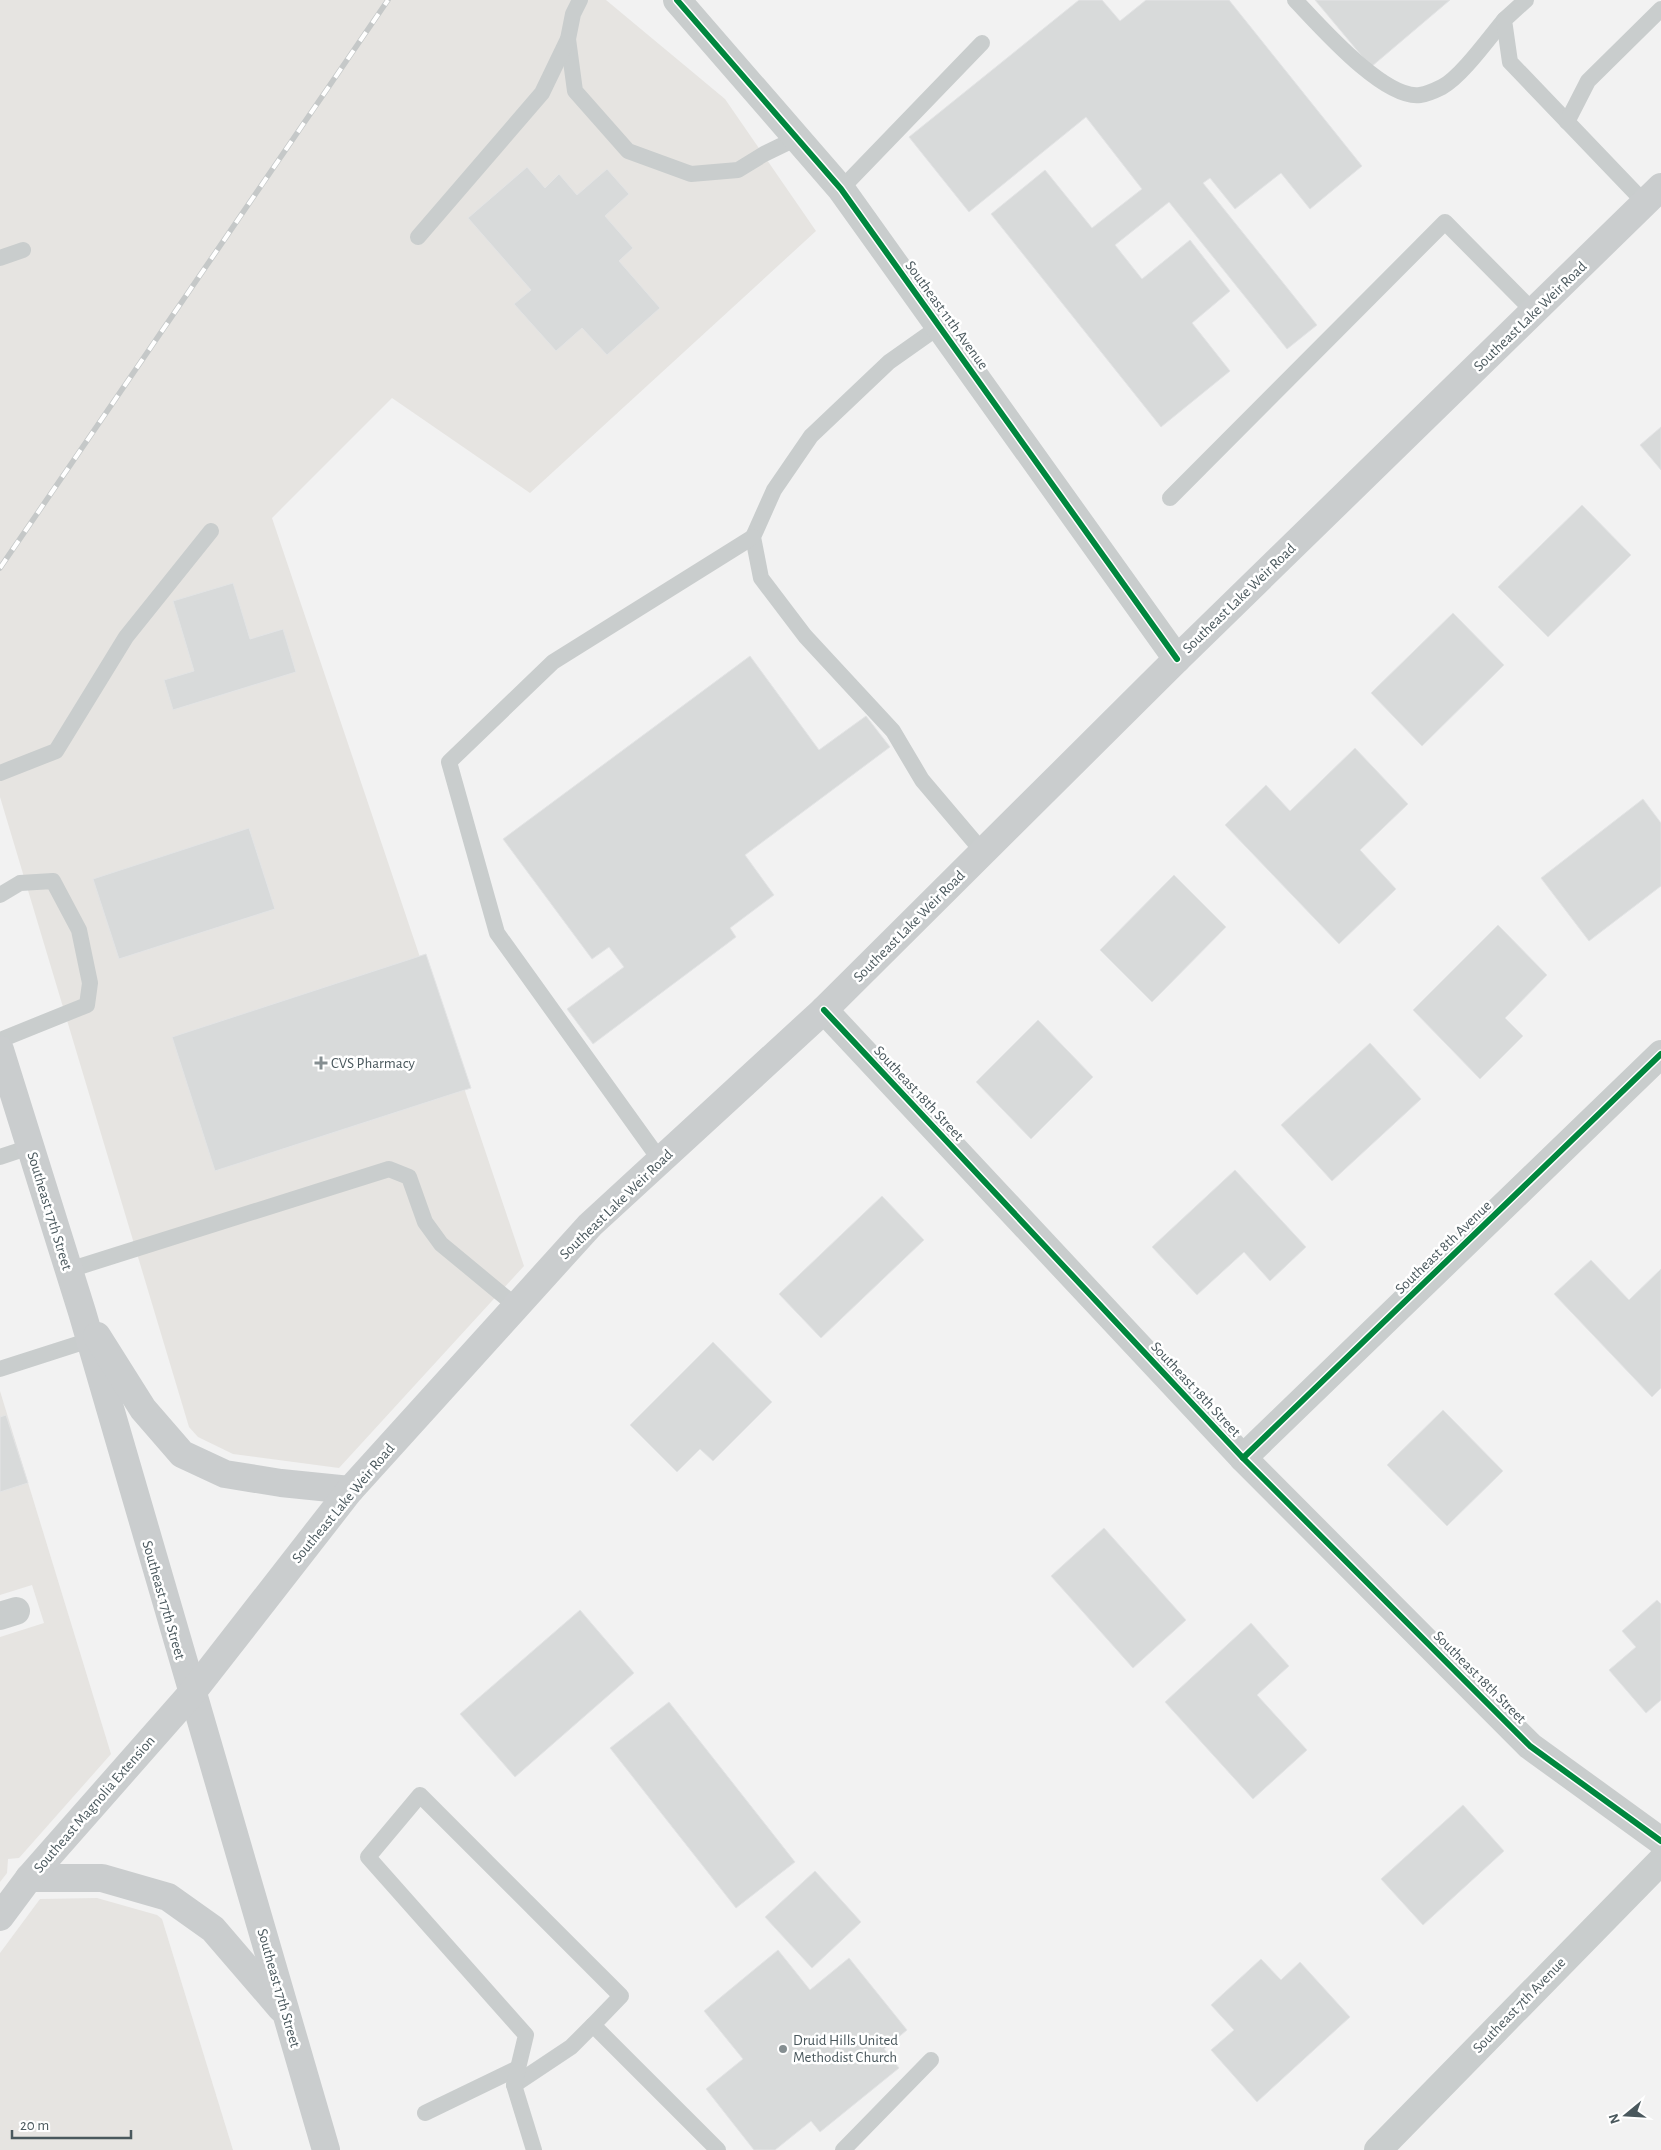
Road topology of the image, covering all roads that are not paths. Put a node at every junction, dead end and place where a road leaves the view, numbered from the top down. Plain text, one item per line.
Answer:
1 (580, 0) edge
2 (677, 0) edge
3 (1295, 0) edge
4 (1526, 0) edge
5 (1661, 8) edge
6 (1504, 20) junction
7 (568, 39) junction
8 (982, 43) dead end
9 (1567, 122) junction
10 (796, 138) junction
11 (841, 189) junction
12 (1656, 193) edge
13 (418, 237) dead end
14 (23, 250) dead end
15 (0, 258) edge
16 (1534, 312) junction
17 (940, 326) junction
18 (1170, 498) dead end
19 (211, 531) dead end
20 (752, 537) junction
21 (1177, 659) junction
22 (0, 773) edge
23 (983, 852) junction
24 (0, 895) edge
25 (824, 1010) junction
26 (0, 1040) edge
27 (0, 1050) edge
28 (1661, 1054) edge
29 (30, 1147) junction
30 (0, 1157) edge
31 (660, 1160) junction
32 (69, 1270) junction
33 (516, 1306) junction
34 (82, 1312) junction
35 (90, 1340) junction
36 (0, 1369) edge
37 (1243, 1458) junction
38 (350, 1490) junction
39 (192, 1694) junction
40 (1661, 1841) edge
41 (1661, 1861) edge
42 (29, 1878) junction
43 (0, 1917) edge
44 (287, 2015) junction
45 (593, 2025) junction
46 (931, 2060) dead end
47 (518, 2068) junction
48 (514, 2085) junction
49 (425, 2113) dead end
50 (326, 2150) edge
51 (534, 2150) edge
52 (718, 2150) edge
53 (843, 2150) edge
54 (1378, 2150) edge

1 - 7 lane
2 - 10 street, Southeast 11th Avenue
3 - 6 lane
4 - 6 lane
5 - 9 lane
6 - 9 lane
7 - 10 lane
7 - 13 lane
8 - 11 lane
9 - 12 lane
10 - 11 street, Southeast 11th Avenue
11 - 17 street, Southeast 11th Avenue
12 - 16 main road, Southeast Lake Weir Road
14 - 15 lane
16 - 18 lane
16 - 21 main road, Southeast Lake Weir Road
17 - 20 lane
17 - 21 street, Southeast 11th Avenue
19 - 22 lane
20 - 23 lane
20 - 31 lane
21 - 23 main road, Southeast Lake Weir Road
23 - 25 main road, Southeast Lake Weir Road
24 - 26 lane
25 - 31 main road, Southeast Lake Weir Road
25 - 37 street, Southeast 18th Street
27 - 29 main road, Southeast 17th Street
28 - 37 street, Southeast 8th Avenue
29 - 30 lane
29 - 32 main road, Southeast 17th Street
31 - 33 main road, Southeast Lake Weir Road
32 - 33 lane
32 - 34 main road, Southeast 17th Street
33 - 38 main road, Southeast Lake Weir Road
34 - 35 main road, Southeast 17th Street
34 - 38 main road
35 - 36 lane
35 - 39 main road, Southeast 17th Street
37 - 40 street, Southeast 18th Street
38 - 39 main road, Southeast Lake Weir Road
39 - 42 main road, Southeast Magnolia Extension
39 - 44 main road, Southeast 17th Street
41 - 54 street, Southeast 7th Avenue
42 - 43 main road, Southeast Magnolia Extension
42 - 44 main road
44 - 50 main road, Southeast 17th Street
45 - 47 lane
45 - 48 lane
45 - 52 lane
46 - 53 lane
47 - 48 lane
47 - 49 lane
48 - 51 lane

